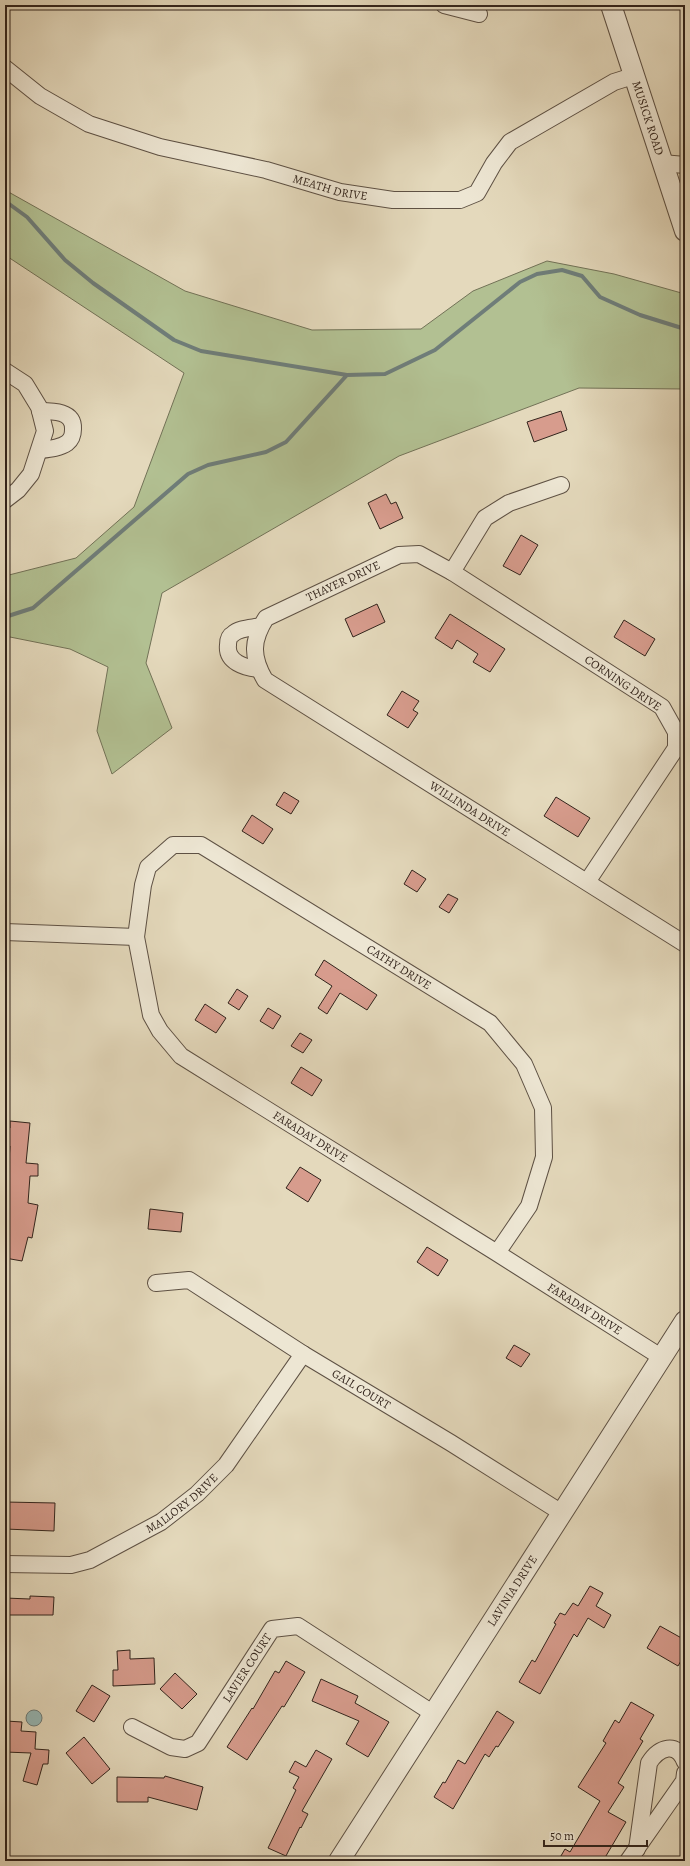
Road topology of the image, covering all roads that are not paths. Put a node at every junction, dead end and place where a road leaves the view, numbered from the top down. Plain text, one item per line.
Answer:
1 (444, 5) edge
2 (611, 5) edge
3 (479, 14) dead end
4 (5, 68) edge
5 (633, 76) junction
6 (662, 163) junction
7 (685, 165) edge
8 (685, 231) edge
9 (5, 371) edge
10 (40, 411) junction
11 (40, 450) junction
12 (561, 485) dead end
13 (5, 500) edge
14 (452, 572) junction
15 (260, 626) junction
16 (259, 669) junction
17 (587, 882) junction
18 (5, 932) edge
19 (136, 937) junction
20 (685, 944) edge
21 (497, 1253) junction
22 (156, 1283) dead end
23 (685, 1320) edge
24 (303, 1354) junction
25 (661, 1357) junction
26 (562, 1512) junction
27 (5, 1564) edge
28 (434, 1714) junction
29 (132, 1727) dead end
30 (685, 1762) edge
31 (685, 1773) edge
32 (632, 1855) edge
33 (339, 1861) edge

1 - 3 street
2 - 5 street, MUSICK ROAD
4 - 5 street, MEATH DRIVE
5 - 6 street, MUSICK ROAD
6 - 7 street
6 - 8 street, MUSICK ROAD
9 - 10 street
10 - 11 street
10 - 11 street
11 - 13 street
12 - 14 street
14 - 15 street, THAYER DRIVE
14 - 17 street, CORNING DRIVE
15 - 16 street, WILLINDA DRIVE
15 - 16 street
16 - 17 street, WILLINDA DRIVE
17 - 20 street, WILLINDA DRIVE
18 - 19 street
19 - 21 street, FARADAY DRIVE
19 - 21 street, CATHY DRIVE
21 - 25 street, FARADAY DRIVE
22 - 24 street, GAIL COURT
23 - 25 street, LAVINIA DRIVE
24 - 26 street, GAIL COURT
24 - 27 street, MALLORY DRIVE
25 - 26 street, LAVINIA DRIVE
26 - 28 street, LAVINIA DRIVE
28 - 29 street, LAVIER COURT
28 - 33 street, LAVINIA DRIVE
30 - 32 street
31 - 32 street

